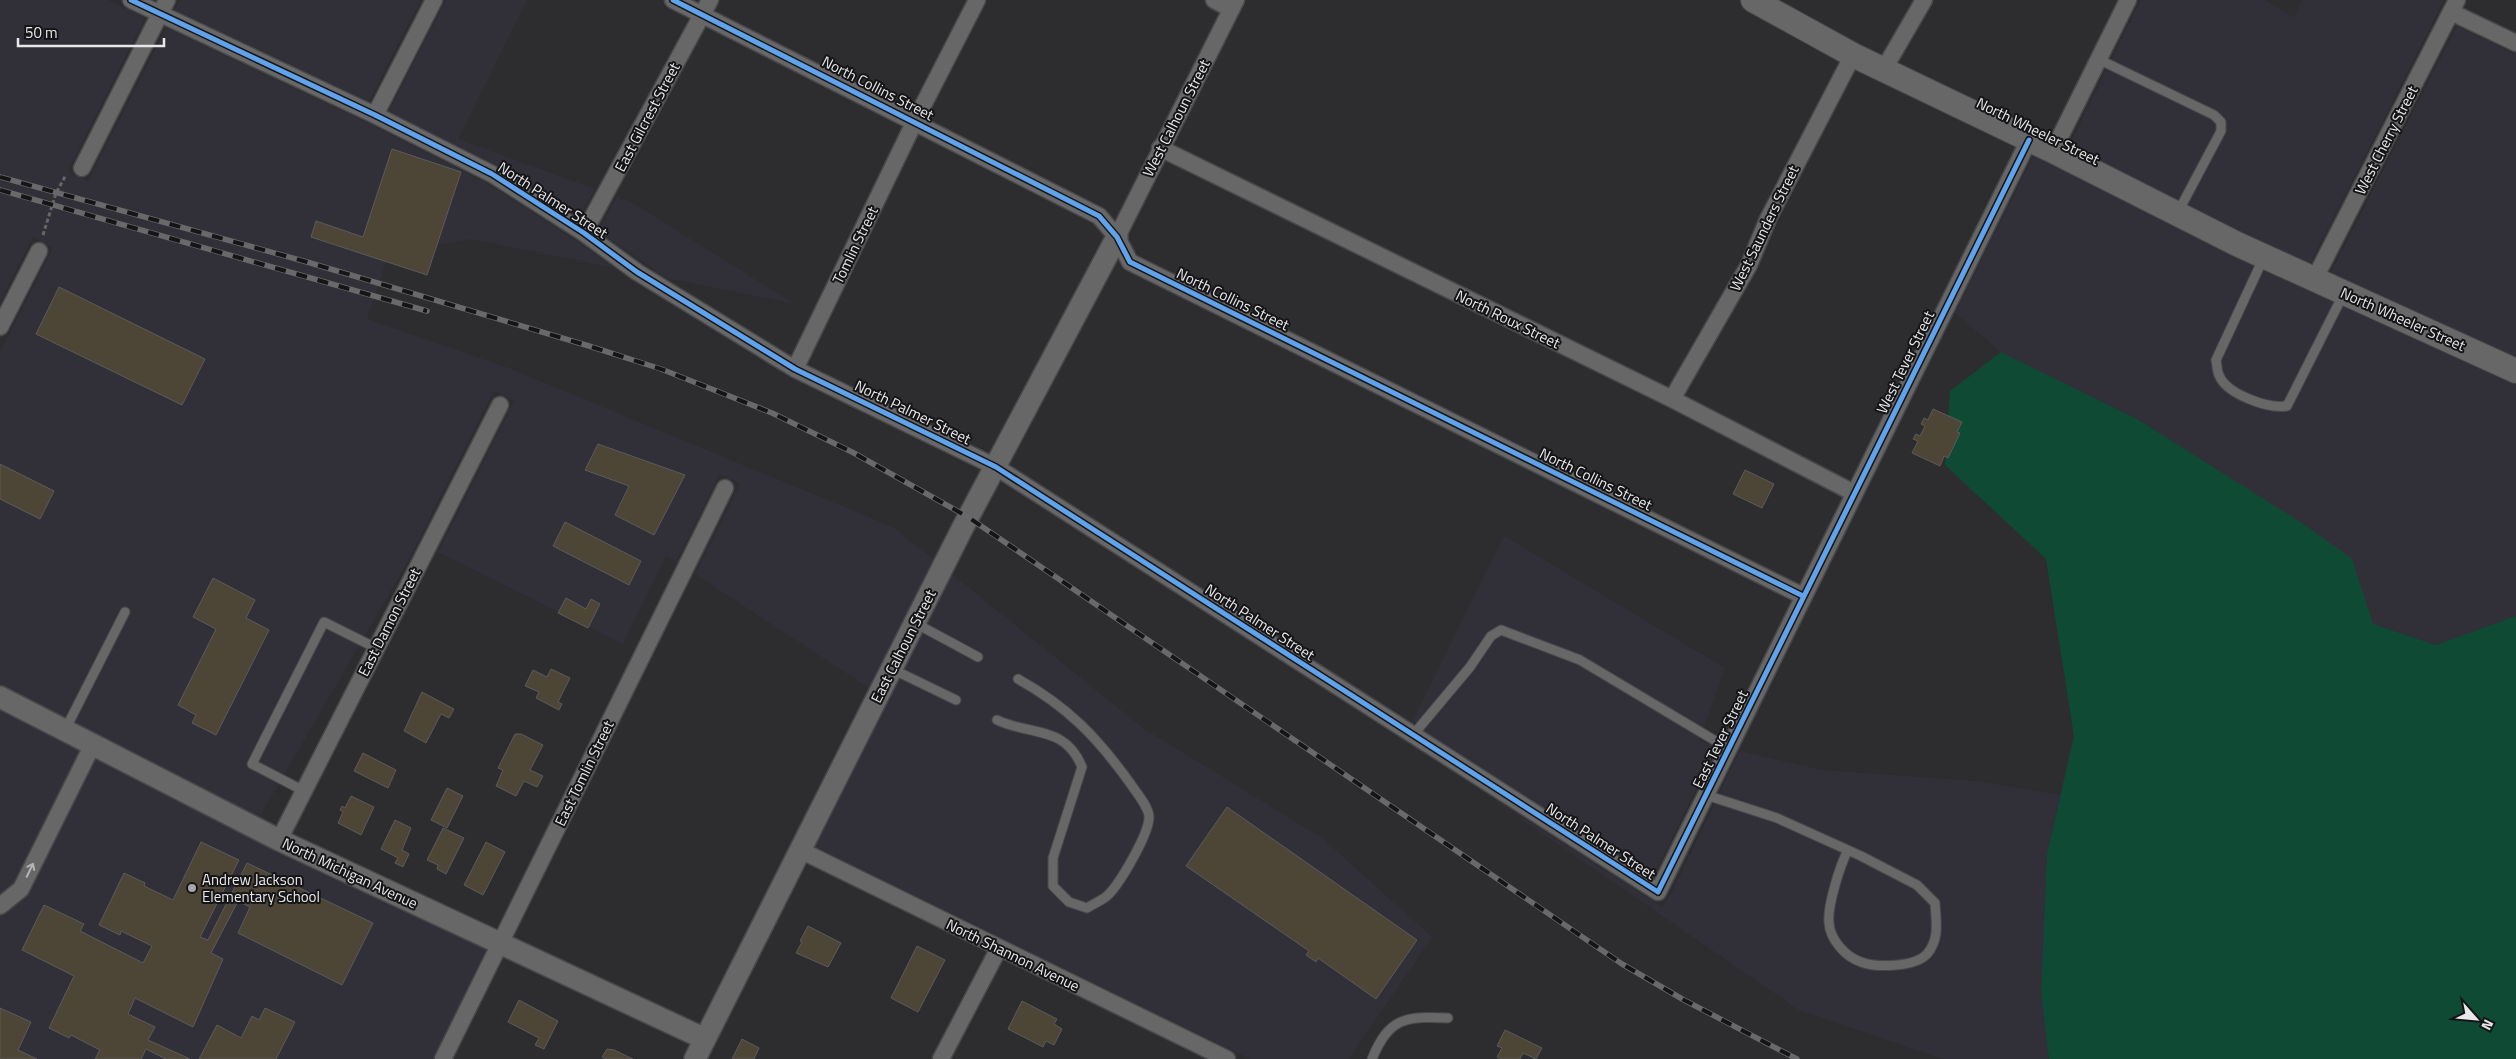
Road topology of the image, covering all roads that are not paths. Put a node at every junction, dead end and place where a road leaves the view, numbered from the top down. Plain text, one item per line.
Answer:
1 (131, 0) edge
2 (434, 0) edge
3 (673, 0) edge
4 (710, 0) edge
5 (978, 0) edge
6 (1214, 0) edge
7 (1924, 0) edge
8 (2128, 0) edge
9 (1762, 2) edge
10 (1233, 4) edge
11 (2454, 6) edge
12 (164, 7) edge
13 (703, 15) junction
14 (2516, 43) edge
15 (1853, 56) junction
16 (2098, 59) junction
17 (1884, 70) junction
18 (375, 115) junction
19 (915, 121) junction
20 (2029, 140) junction
21 (1160, 148) junction
22 (2053, 152) junction
23 (82, 168) road end
24 (2177, 214) junction
25 (584, 234) junction
26 (1117, 237) junction
27 (40, 248) road end
28 (2264, 257) junction
29 (2314, 280) junction
30 (2344, 293) junction
31 (0, 327) edge
32 (795, 369) junction
33 (2516, 371) edge
34 (1672, 399) junction
35 (500, 405) dead end
36 (996, 466) junction
37 (725, 488) dead end
38 (1854, 493) junction
39 (1803, 596) junction
40 (125, 612) dead end
41 (915, 623) junction
42 (376, 648) junction
43 (978, 657) dead end
44 (892, 669) junction
45 (1018, 679) dead end
46 (0, 697) edge
47 (956, 700) dead end
48 (997, 720) dead end
49 (65, 730) junction
50 (1413, 735) junction
51 (93, 744) junction
52 (1728, 749) junction
53 (304, 790) junction
54 (1706, 795) junction
55 (279, 840) junction
56 (800, 850) junction
57 (1848, 850) junction
58 (1658, 892) joint
59 (0, 906) edge
60 (500, 942) junction
61 (999, 948) junction
62 (1448, 1018) dead end
63 (706, 1039) junction
64 (444, 1059) edge
65 (696, 1059) edge
66 (941, 1059) edge
67 (1227, 1059) edge
68 (1372, 1059) edge

1 - 12 street, North Palmer Street
2 - 18 street
3 - 13 street, North Collins Street
4 - 13 street, East Gilcrest Street
5 - 19 street, Tomlin Street
6 - 10 street
7 - 17 street
8 - 16 street
9 - 15 main road, North Wheeler Street
10 - 21 street, West Calhoun Street
11 - 14 street
11 - 29 street, West Cherry Street
12 - 18 street, North Palmer Street
12 - 23 street
13 - 19 street, North Collins Street
13 - 25 street, East Gilcrest Street
15 - 17 main road, North Wheeler Street
15 - 34 street, West Saunders Street
16 - 22 street
16 - 24 lane
17 - 20 main road, North Wheeler Street
18 - 25 street, North Palmer Street
19 - 26 street, North Collins Street
19 - 32 street, Tomlin Street
20 - 22 main road, North Wheeler Street
20 - 38 street, West Tever Street
21 - 26 street, West Calhoun Street
21 - 34 street, North Roux Street
22 - 24 main road, North Wheeler Street
24 - 28 main road, North Wheeler Street
25 - 32 street, North Palmer Street
26 - 36 street, East Calhoun Street
26 - 39 street, North Collins Street
27 - 31 street
28 - 29 main road, North Wheeler Street
28 - 30 lane
29 - 30 main road, North Wheeler Street
30 - 33 main road, North Wheeler Street
32 - 36 street, North Palmer Street
34 - 38 street, North Roux Street
35 - 42 street, East Damon Street
36 - 41 street, East Calhoun Street
36 - 50 street, North Palmer Street
37 - 60 street, East Tomlin Street
38 - 39 street, West Tever Street
39 - 52 street, East Tever Street
40 - 49 lane
41 - 43 lane
41 - 44 street, East Calhoun Street
42 - 53 street, East Damon Street
42 - 53 lane
44 - 47 lane
44 - 56 street, East Calhoun Street
45 - 48 lane
46 - 49 street, North Michigan Avenue
49 - 51 street, North Michigan Avenue
50 - 52 lane
50 - 58 street, North Palmer Street
51 - 55 street, North Michigan Avenue
59 -> 51 street
52 - 54 street, East Tever Street
53 - 55 street, East Damon Street
54 - 57 lane
54 - 58 street, East Tever Street
55 - 60 street, North Michigan Avenue
56 - 61 street, North Shannon Avenue
56 - 63 street, East Calhoun Street
57 - 57 lane
60 - 63 street, North Michigan Avenue
60 - 64 street, East Tomlin Street
61 - 66 street
61 - 67 street, North Shannon Avenue
62 - 68 lane
63 - 65 street, East Calhoun Street

